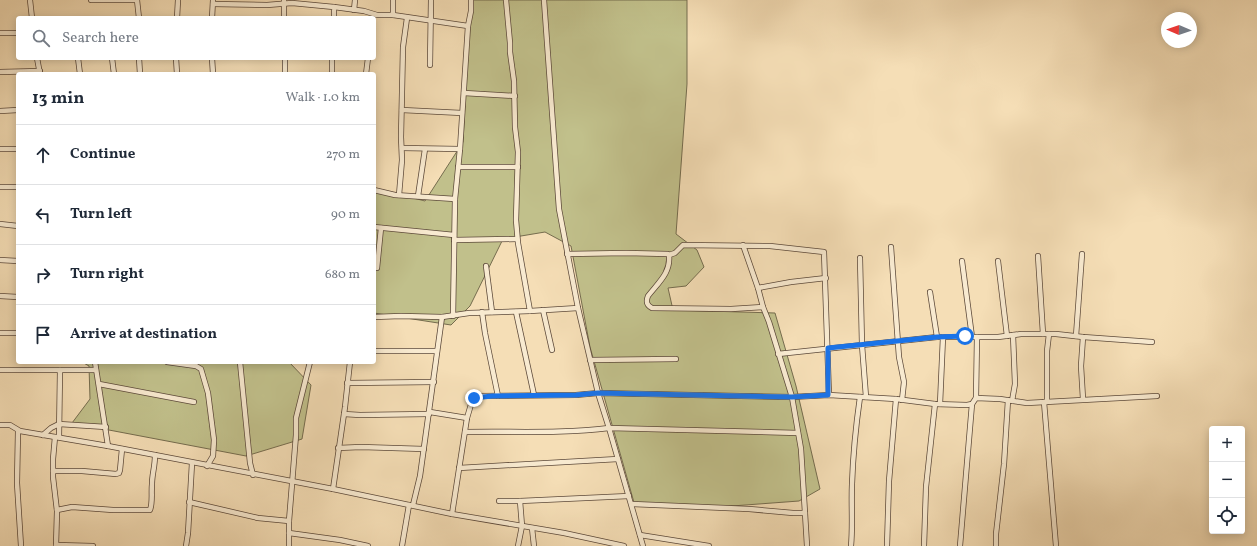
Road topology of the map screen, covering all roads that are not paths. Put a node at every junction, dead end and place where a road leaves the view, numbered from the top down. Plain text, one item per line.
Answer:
1 (30, 0) edge
2 (91, 0) edge
3 (137, 0) edge
4 (178, 0) edge
5 (355, 0) edge
6 (393, 0) edge
7 (431, 0) edge
8 (471, 0) edge
9 (506, 0) edge
10 (544, 0) edge
11 (213, 2) edge
12 (284, 2) edge
13 (334, 7) junction
14 (354, 10) junction
15 (369, 15) edge
16 (393, 15) junction
17 (32, 16) edge
18 (139, 16) edge
19 (177, 16) edge
20 (212, 16) edge
21 (284, 16) edge
22 (334, 16) edge
23 (407, 18) junction
24 (430, 20) junction
25 (468, 26) junction
26 (0, 33) edge
27 (16, 33) edge
28 (37, 60) edge
29 (78, 60) edge
30 (112, 60) edge
31 (139, 60) edge
32 (176, 60) edge
33 (212, 60) edge
34 (285, 60) edge
35 (332, 60) edge
36 (368, 60) edge
37 (430, 65) dead end
38 (0, 72) edge
39 (40, 72) edge
40 (80, 72) edge
41 (114, 72) edge
42 (140, 72) edge
43 (177, 72) edge
44 (213, 72) edge
45 (285, 72) edge
46 (332, 72) edge
47 (366, 72) edge
48 (464, 93) junction
49 (515, 96) junction
50 (16, 110) edge
51 (402, 110) junction
52 (0, 111) edge
53 (462, 113) junction
54 (402, 148) junction
55 (0, 149) edge
56 (16, 149) edge
57 (425, 149) junction
58 (460, 149) junction
59 (458, 167) junction
60 (518, 167) junction
61 (0, 187) edge
62 (16, 187) edge
63 (376, 190) edge
64 (399, 195) junction
65 (418, 196) junction
66 (455, 199) junction
67 (0, 224) edge
68 (16, 226) edge
69 (376, 227) edge
70 (381, 228) junction
71 (454, 235) junction
72 (518, 239) junction
73 (454, 240) junction
74 (743, 245) junction
75 (891, 247) dead end
76 (567, 254) junction
77 (1082, 254) dead end
78 (669, 255) junction
79 (1038, 256) dead end
80 (860, 258) dead end
81 (0, 260) edge
82 (16, 261) edge
83 (962, 261) dead end
84 (998, 261) dead end
85 (486, 266) dead end
86 (377, 268) dead end
87 (826, 278) junction
88 (758, 288) junction
89 (930, 292) dead end
90 (0, 296) edge
91 (16, 297) edge
92 (763, 307) junction
93 (578, 308) junction
94 (543, 310) junction
95 (530, 311) junction
96 (482, 312) junction
97 (492, 312) junction
98 (516, 312) junction
99 (453, 316) junction
100 (376, 317) edge
101 (442, 317) junction
102 (0, 333) edge
103 (16, 333) edge
104 (1043, 334) junction
105 (1049, 334) junction
106 (1013, 335) junction
107 (1007, 336) junction
108 (1076, 336) junction
109 (937, 337) junction
110 (943, 337) junction
111 (972, 337) junction
112 (977, 337) junction
113 (1083, 337) junction
114 (899, 341) junction
115 (1152, 342) dead end
116 (862, 345) junction
117 (828, 348) junction
118 (552, 350) dead end
119 (376, 351) edge
120 (437, 351) junction
121 (778, 354) junction
122 (676, 358) dead end
123 (590, 360) junction
124 (95, 364) edge
125 (178, 364) edge
126 (200, 364) edge
127 (240, 364) edge
128 (309, 364) edge
129 (350, 364) edge
130 (200, 368) junction
131 (0, 370) edge
132 (60, 370) junction
133 (96, 370) junction
134 (434, 382) junction
135 (99, 384) junction
136 (347, 384) junction
137 (598, 393) junction
138 (534, 395) junction
139 (828, 395) junction
140 (498, 396) junction
141 (860, 396) junction
142 (1157, 396) dead end
143 (792, 397) junction
144 (866, 397) junction
145 (976, 398) junction
146 (896, 399) junction
147 (1083, 399) junction
148 (902, 400) junction
149 (1010, 401) junction
150 (194, 402) dead end
151 (1046, 402) junction
152 (935, 404) junction
153 (940, 404) junction
154 (972, 404) junction
155 (429, 413) junction
156 (344, 414) junction
157 (467, 418) junction
158 (59, 424) junction
159 (0, 425) edge
160 (106, 428) junction
161 (609, 428) junction
162 (18, 431) junction
163 (465, 432) junction
164 (798, 433) junction
165 (43, 435) junction
166 (57, 437) junction
167 (108, 446) junction
168 (338, 448) junction
169 (122, 449) junction
170 (424, 449) junction
171 (155, 455) junction
172 (618, 459) junction
173 (192, 463) junction
174 (250, 463) junction
175 (207, 466) junction
176 (459, 468) junction
177 (53, 471) junction
178 (243, 473) junction
179 (253, 475) junction
180 (292, 482) junction
181 (333, 489) junction
182 (629, 496) junction
183 (499, 501) dead end
184 (189, 502) junction
185 (520, 502) junction
186 (632, 504) junction
187 (411, 505) junction
188 (57, 510) junction
189 (805, 513) junction
190 (452, 514) junction
191 (290, 521) junction
192 (522, 526) junction
193 (532, 528) junction
194 (289, 533) junction
195 (640, 535) junction
196 (56, 545) edge
197 (21, 546) edge
198 (93, 546) edge
199 (186, 546) edge
200 (289, 546) edge
201 (368, 546) edge
202 (402, 546) edge
203 (518, 546) edge
204 (534, 546) edge
205 (624, 546) edge
206 (643, 546) edge
207 (709, 546) edge
208 (807, 546) edge
209 (850, 546) edge
210 (887, 546) edge
211 (924, 546) edge
212 (960, 546) edge
213 (996, 546) edge
214 (1056, 546) edge

1 - 17 street
2 - 3 street
3 - 18 street
4 - 19 street
5 - 14 street
6 - 16 street
7 - 24 street
8 - 25 street
9 - 49 street
10 - 76 street
11 - 12 street
11 - 20 street
12 - 13 street
12 - 21 street
13 - 14 street
13 - 22 street
14 - 15 street
15 - 16 street
16 - 23 street
23 - 24 street
23 - 51 street
24 - 25 street
24 - 37 street
25 - 48 street
26 - 27 street
28 - 39 street
29 - 40 street
30 - 41 street
31 - 42 street
32 - 43 street
33 - 44 street
34 - 45 street
35 - 46 street
36 - 47 street
38 - 39 street
48 - 49 street
48 - 53 street
49 - 60 street
50 - 52 street
51 - 53 street
51 - 54 street
53 - 58 street
54 - 57 street
54 - 64 street
55 - 56 street
57 - 58 street
57 - 65 street
58 - 59 street
59 - 60 street
59 - 66 street
60 - 72 street
61 - 62 street
63 - 64 street
64 - 65 street
65 - 66 street
66 - 71 street
67 - 68 street
69 - 70 street
70 - 71 street
70 - 86 street
71 - 73 street
72 - 73 street
72 - 95 street
73 - 99 street
74 - 78 street
74 - 87 street
74 - 88 street
75 - 114 street
76 - 78 street
76 - 93 street
77 - 108 street
78 - 92 street
79 - 104 street
80 - 116 street
81 - 82 street
83 - 111 street
84 - 107 street
85 - 97 street
87 - 88 street
87 - 117 street
88 - 92 street
89 - 109 street
90 - 91 street
92 - 121 street
93 - 94 street
93 - 123 street
94 - 95 street
94 - 118 street
95 - 98 street
96 - 97 street
96 - 99 street
96 - 140 street
97 - 98 street
98 - 138 street
99 - 101 street
100 - 101 street
101 - 120 street
102 - 103 street
104 - 105 street
104 - 106 street
105 - 108 street
105 - 151 street
106 - 107 street
106 - 149 street
107 - 112 street
108 - 113 street
109 - 110 street
109 - 114 street
110 - 111 street
110 - 153 street
111 - 112 street
112 - 145 street
113 - 115 street
113 - 147 street
114 - 116 street
114 - 148 street
116 - 117 street
116 - 144 street
117 - 121 street
117 - 139 street
119 - 120 street
120 - 134 street
121 - 143 street
122 - 123 street
123 - 137 street
124 - 133 street
125 - 130 street
126 - 130 street
127 - 174 street
128 - 180 street
129 - 136 street
130 - 175 street
131 - 132 street
132 - 133 street
132 - 158 street
133 - 135 street
134 - 136 street
134 - 155 street
135 - 150 street
135 - 160 street
136 - 156 street
137 - 138 street
137 - 143 street
137 - 161 street
138 - 140 street
139 - 141 street
139 - 143 street
140 - 157 street
141 - 144 street
141 - 209 street
142 - 147 street
143 - 164 street
144 - 146 street
145 - 149 street
145 - 154 street
146 - 148 street
146 - 210 street
147 - 151 street
148 - 152 street
149 - 151 street
149 - 213 street
151 - 214 street
152 - 153 street
152 - 211 street
153 - 154 street
154 - 212 street
155 - 156 street
155 - 157 street
155 - 170 street
156 - 168 street
157 - 163 street
158 - 160 street
158 - 165 street
158 - 166 street
159 - 162 street
160 - 167 street
161 - 163 street
161 - 164 street
161 - 172 street
162 - 165 street
162 - 197 street
163 - 176 street
164 - 189 street
165 - 166 street
166 - 167 street
166 - 177 street
167 - 169 street
168 - 170 street
168 - 181 street
169 - 171 street
169 - 177 street
170 - 187 street
171 - 173 street
171 - 188 street
172 - 176 street
172 - 182 street
173 - 175 street
173 - 184 street
174 - 178 street
174 - 179 street
175 - 178 street
176 - 190 street
177 - 188 street
178 - 179 street
179 - 180 street
180 - 181 street
180 - 191 street
181 - 187 street
182 - 185 street
182 - 186 street
183 - 185 street
184 - 191 street
184 - 199 street
185 - 192 street
186 - 189 street
186 - 195 street
187 - 190 street
187 - 202 street
188 - 196 street
189 - 208 street
190 - 192 street
191 - 194 street
192 - 193 street
192 - 203 street
193 - 204 street
193 - 205 street
194 - 200 street
194 - 201 street
195 - 206 street
195 - 207 street
196 - 198 street

